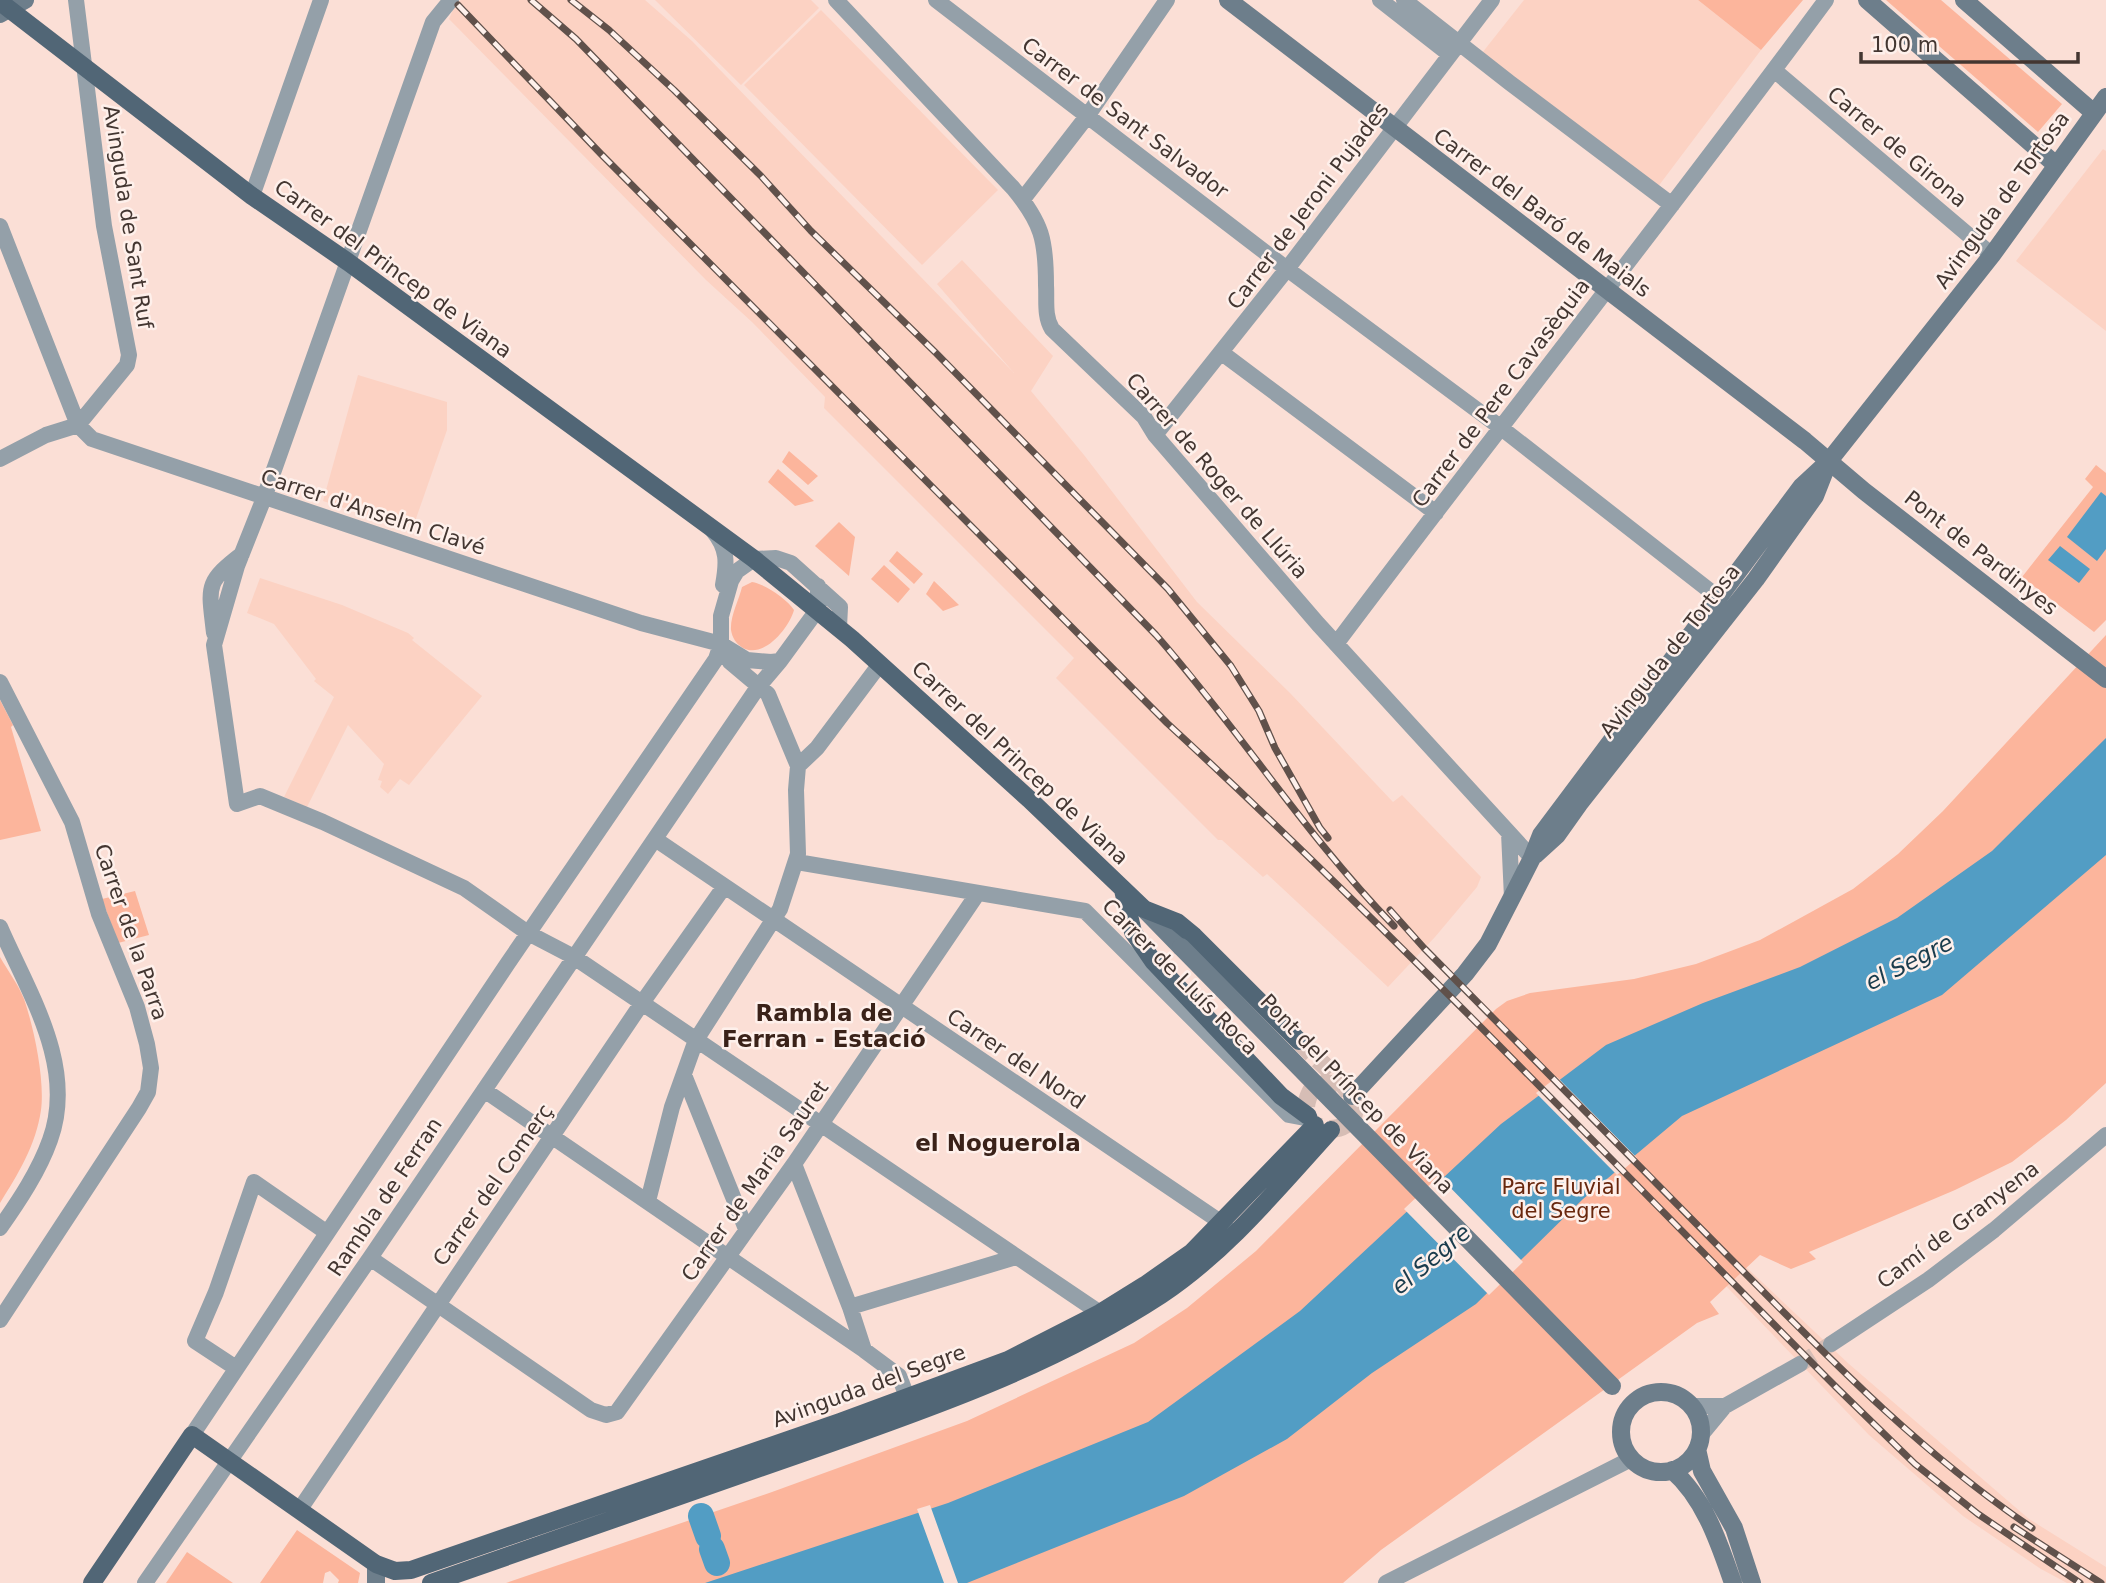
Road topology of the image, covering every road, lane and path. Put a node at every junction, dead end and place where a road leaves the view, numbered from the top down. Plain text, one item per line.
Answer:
1 (76, 0) edge
2 (321, 0) edge
3 (451, 0) edge
4 (836, 0) edge
5 (936, 0) edge
6 (1167, 0) edge
7 (1228, 0) edge
8 (1380, 0) edge
9 (1404, 0) edge
10 (1492, 0) edge
11 (1826, 0) edge
12 (1867, 0) edge
13 (1964, 0) edge
14 (8, 6) edge
15 (1453, 48) junction
16 (84, 69) junction
17 (1774, 71) junction
18 (2106, 97) edge
19 (2094, 113) junction
20 (1088, 115) junction
21 (1393, 128) junction
22 (2056, 165) junction
23 (252, 196) junction
24 (1023, 199) junction
25 (1672, 205) junction
26 (0, 226) edge
27 (1992, 255) junction
28 (348, 262) junction
29 (1287, 269) junction
30 (1606, 289) junction
31 (1222, 353) junction
32 (78, 425) junction
33 (1500, 427) junction
34 (1155, 435) junction
35 (0, 459) edge
36 (1829, 461) junction
37 (264, 498) junction
38 (1436, 513) junction
39 (709, 527) junction
40 (754, 559) junction
41 (818, 586) junction
42 (1719, 598) junction
43 (724, 604) junction
44 (818, 609) junction
45 (839, 627) junction
46 (721, 644) junction
47 (1336, 644) junction
48 (780, 661) junction
49 (880, 664) junction
50 (2106, 679) edge
51 (0, 682) edge
52 (758, 687) junction
53 (798, 766) junction
54 (1509, 833) junction
55 (655, 839) junction
56 (1532, 858) junction
57 (797, 862) junction
58 (724, 887) junction
59 (1123, 890) junction
60 (978, 892) junction
61 (1510, 903) junction
62 (1144, 909) junction
63 (774, 920) junction
64 (0, 927) edge
65 (528, 933) junction
66 (1169, 934) joint
67 (574, 957) junction
68 (642, 1003) junction
69 (900, 1006) junction
70 (696, 1040) junction
71 (1299, 1041) tunnel mouth
72 (684, 1075) junction
73 (484, 1090) junction
74 (1352, 1096) tunnel mouth
75 (1316, 1122) junction
76 (821, 1124) junction
77 (553, 1135) junction
78 (2106, 1135) edge
79 (794, 1164) junction
80 (648, 1201) junction
81 (0, 1228) edge
82 (746, 1229) junction
83 (1228, 1230) junction
84 (326, 1232) junction
85 (729, 1256) junction
86 (1016, 1256) junction
87 (370, 1258) junction
88 (437, 1303) junction
89 (850, 1307) junction
90 (1100, 1313) junction
91 (0, 1320) edge
92 (1831, 1344) tunnel mouth
93 (864, 1350) junction
94 (1800, 1364) tunnel mouth
95 (236, 1368) junction
96 (1632, 1404) junction
97 (910, 1406) junction
98 (1692, 1406) junction
99 (1725, 1406) junction
100 (192, 1435) junction
101 (1699, 1442) junction
102 (1631, 1459) junction
103 (228, 1460) junction
104 (1672, 1470) junction
105 (300, 1509) junction
106 (376, 1564) junction
107 (92, 1583) edge
108 (145, 1583) edge
109 (376, 1583) edge
110 (431, 1583) edge
111 (1386, 1583) edge
112 (1733, 1583) edge
113 (1752, 1583) edge

1 - 16 street, Avinguda de Sant Ruf
2 - 23 street
3 - 28 street
4 - 24 street, Carrer de Roger de Llúria
5 - 20 street, Carrer de Sant Salvador
6 - 20 street
7 - 21 main road, Carrer del Baró de Maials
8 - 15 street
9 - 15 street
10 - 15 street, Carrer de Jeroni Pujades
11 - 17 street, Carrer de Pere Cavasèquia
12 - 22 main road
13 - 19 main road
14 - 16 main road, Carrer del Princep de Viana
15 - 21 street, Carrer de Jeroni Pujades
15 - 25 street
16 - 23 main road, Carrer del Princep de Viana
16 - 32 street, Avinguda de Sant Ruf
17 - 25 street, Carrer de Pere Cavasèquia
17 - 27 street, Carrer de Girona
18 - 19 main road, Avinguda de Tortosa
19 - 22 main road, Avinguda de Tortosa
20 - 24 street
20 - 29 street, Carrer de Sant Salvador
21 - 29 street, Carrer de Jeroni Pujades
21 - 30 main road, Carrer del Baró de Maials
22 - 27 main road, Avinguda de Tortosa
23 - 28 main road, Carrer del Princep de Viana
24 - 34 street, Carrer de Roger de Llúria
25 - 30 street, Carrer de Pere Cavasèquia
26 - 32 street
27 - 36 main road, Avinguda de Tortosa
28 - 37 street
28 - 39 main road, Carrer del Princep de Viana
29 - 31 street, Carrer de Jeroni Pujades
29 - 33 street, Carrer de Sant Salvador
30 - 33 street, Carrer de Pere Cavasèquia
30 - 36 main road, Carrer del Baró de Maials
31 - 34 street, Carrer de Jeroni Pujades
31 - 38 street
32 - 35 street
32 - 37 street, Carrer d'Anselm Clavé
33 - 38 street, Carrer de Pere Cavasèquia
33 - 42 street, Carrer de Sant Salvador
34 - 47 street, Carrer de Roger de Llúria
36 - 42 main road, Avinguda de Tortosa
36 - 50 main road, Pont de Pardinyes
36 - 56 main road, Avinguda de Tortosa
37 - 46 street, Carrer d'Anselm Clavé
37 - 65 street
38 - 47 street, Carrer de Pere Cavasèquia
39 - 40 main road, Carrer del Princep de Viana
39 - 43 street
40 - 41 street, Carrer del Princep de Viana
40 - 43 street
40 - 44 main road, Carrer del Princep de Viana
41 - 44 street
41 - 45 street, Carrer del Princep de Viana
42 - 56 main road, Avinguda de Tortosa
43 - 46 street
44 - 45 main road, Carrer del Princep de Viana
44 - 48 street
45 - 49 main road, Carrer del Princep de Viana
46 - 48 street
46 - 52 street
46 - 65 street, Rambla de Ferran
47 - 54 street, Carrer de Roger de Llúria
48 - 52 street, Rambla de Ferran
49 - 53 street
49 - 59 main road, Carrer del Princep de Viana
51 - 91 street, Carrer de la Parra
52 - 53 street
52 - 55 street, Rambla de Ferran
53 - 57 street
54 - 56 street, Carrer de Roger de Llúria
54 - 61 street
55 - 58 street
55 - 67 street, Rambla de Ferran
56 - 61 main road, Avinguda de Tortosa
57 - 60 street, Carrer de Lluís Roca
57 - 63 street
58 - 63 street, Carrer del Nord
58 - 68 street, Carrer del Comerç
59 - 62 main road, Carrer del Princep de Viana
59 - 75 main road
60 - 69 street, Carrer de Maria Sauret
60 - 75 street, Carrer de Lluís Roca
61 - 74 main road
62 - 66 main road, Carrer del Princep de Viana
62 - 71 main road
63 - 69 street, Carrer del Nord
63 - 70 street
64 - 81 street
65 - 67 street
65 - 84 street, Rambla de Ferran
66 - 96 main road, Pont del Príncep de Viana, bridge
67 - 68 street
67 - 73 street, Rambla de Ferran
68 - 70 street
68 - 77 street, Carrer del Comerç
69 - 76 street, Carrer de Maria Sauret
69 - 83 street, Carrer del Nord
70 - 72 street
70 - 76 street
72 - 80 street
72 - 82 street
73 - 77 street
73 - 87 street, Rambla de Ferran
75 - 83 main road, Avinguda del Segre
76 - 79 street, Carrer de Maria Sauret
76 - 86 street
77 - 80 street
77 - 88 street, Carrer del Comerç
78 - 92 street, Camí de Granyena
79 - 82 street, Carrer de Maria Sauret
79 - 89 street
80 - 85 street
82 - 85 street, Carrer de Maria Sauret
83 - 90 main road, Avinguda del Segre
83 - 97 main road, Avinguda del Segre
84 - 95 street, Rambla de Ferran
84 - 95 street
85 - 88 street, Carrer de Maria Sauret
85 - 93 street
86 - 89 street
86 - 90 street
87 - 88 street
87 - 103 street, Rambla de Ferran
88 - 105 street, Carrer del Comerç
89 - 93 street
90 - 97 main road, Avinguda del Segre
93 - 97 street
94 - 99 street
95 - 100 street, Rambla de Ferran
96 - 98 main road
96 - 102 main road
97 - 106 main road, Avinguda del Segre
97 - 110 main road, Avinguda del Segre
98 - 99 street
98 - 101 main road
99 - 101 street
100 - 103 main road
100 - 107 main road
101 - 104 main road
101 - 113 main road
102 - 104 main road
102 - 111 street
103 - 105 main road
103 - 108 street, Rambla de Ferran
104 - 112 main road
105 - 106 main road
106 - 109 main road

